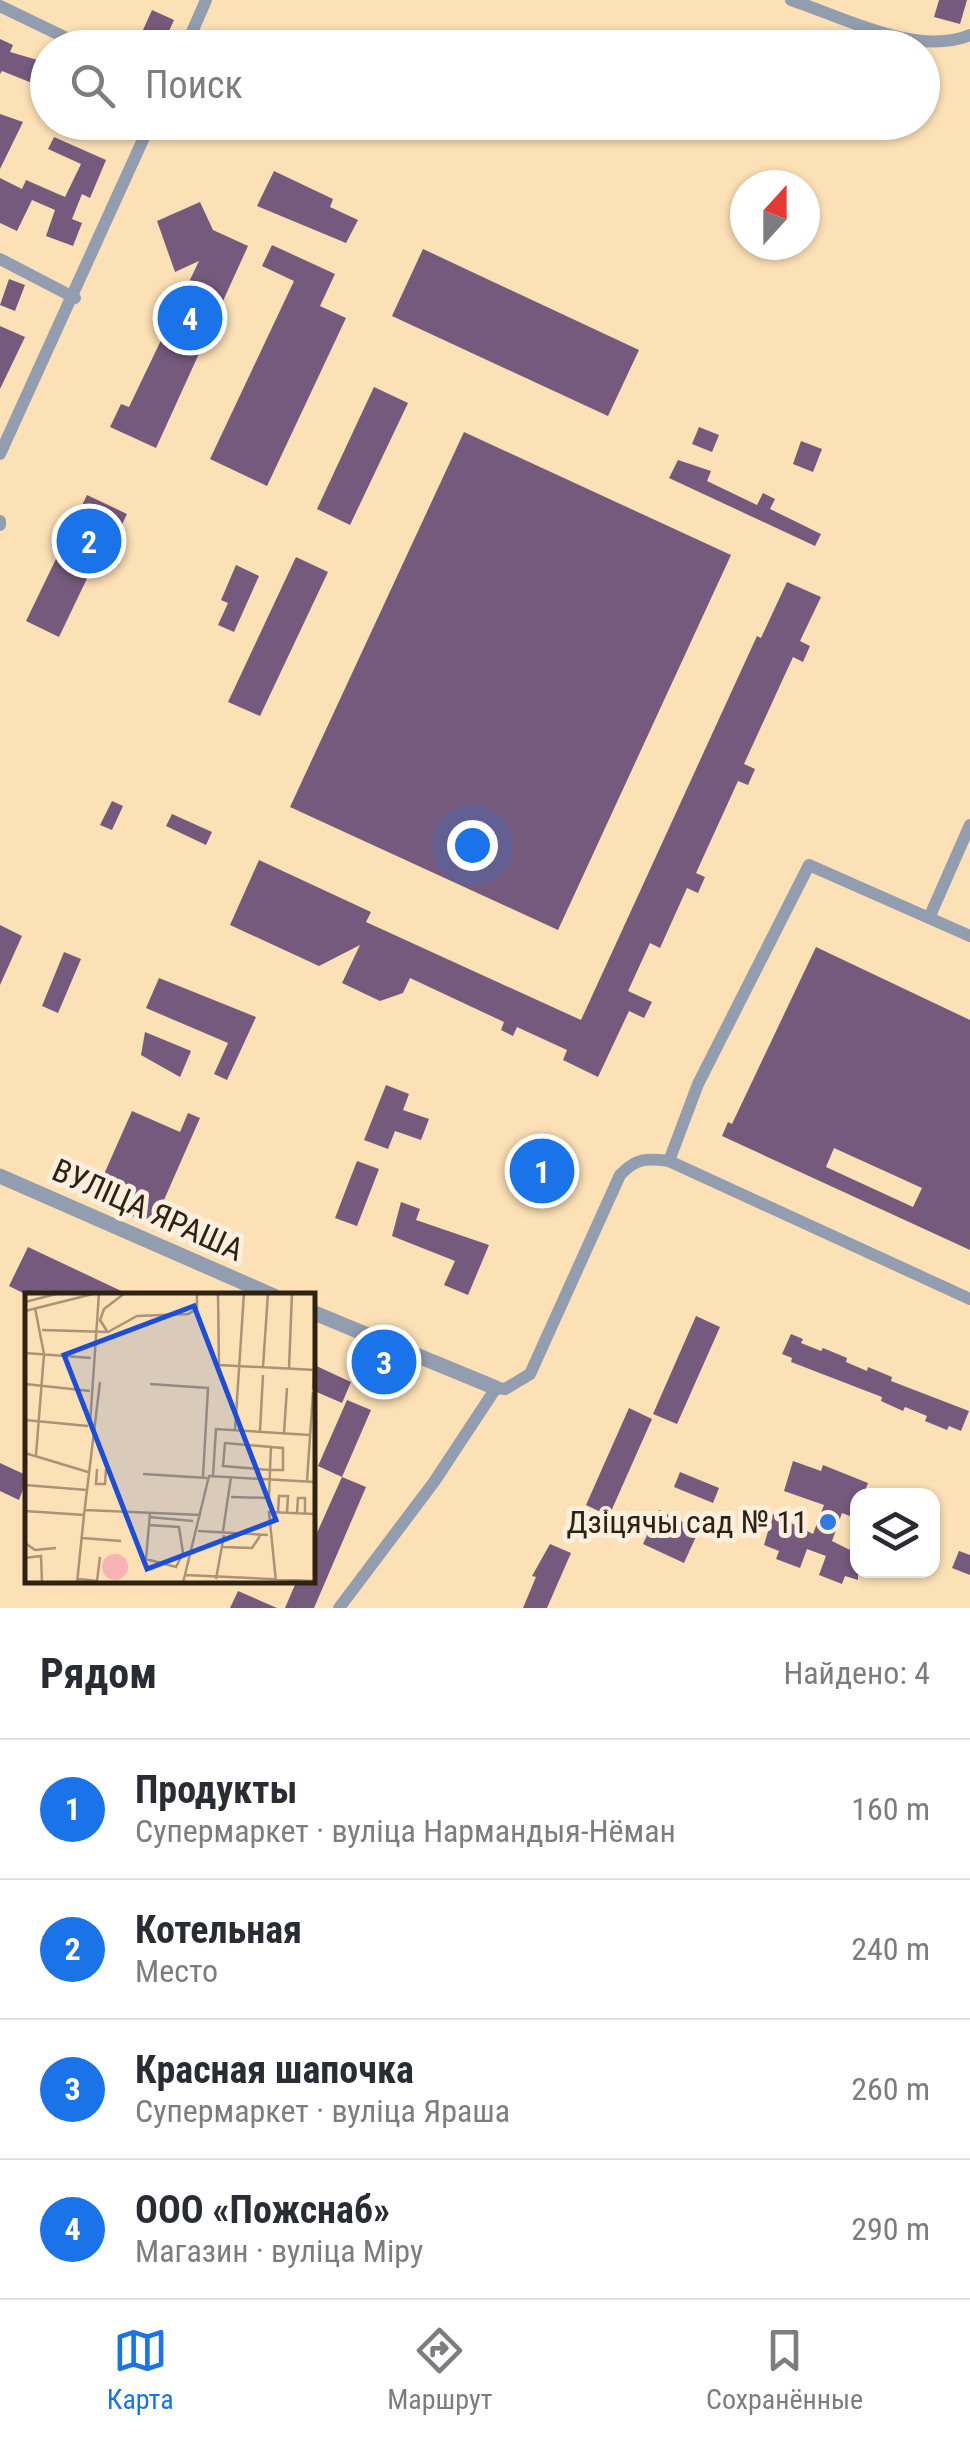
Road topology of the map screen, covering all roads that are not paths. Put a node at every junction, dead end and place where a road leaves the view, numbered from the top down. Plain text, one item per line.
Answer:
1 (206, 0) edge
2 (791, 0) edge
3 (0, 6) edge
4 (50, 30) edge
5 (193, 30) edge
6 (884, 30) edge
7 (970, 35) edge
8 (940, 41) edge
9 (144, 140) edge
10 (0, 259) edge
11 (75, 298) junction
12 (0, 454) edge
13 (970, 825) edge
14 (930, 918) junction
15 (970, 936) edge
16 (669, 1161) junction
17 (0, 1176) edge
18 (267, 1293) edge
19 (970, 1299) edge
20 (315, 1313) edge
21 (496, 1388) junction
22 (339, 1608) edge

1 - 5 street
2 - 6 street
3 - 4 street
7 - 8 street
9 - 11 street
10 - 11 street
11 - 12 street
13 - 14 street
14 - 15 street
14 - 16 street
16 - 19 street
16 - 21 street
17 - 18 street, ВУЛІЦА ЯРАША
20 - 21 street
21 - 22 street

